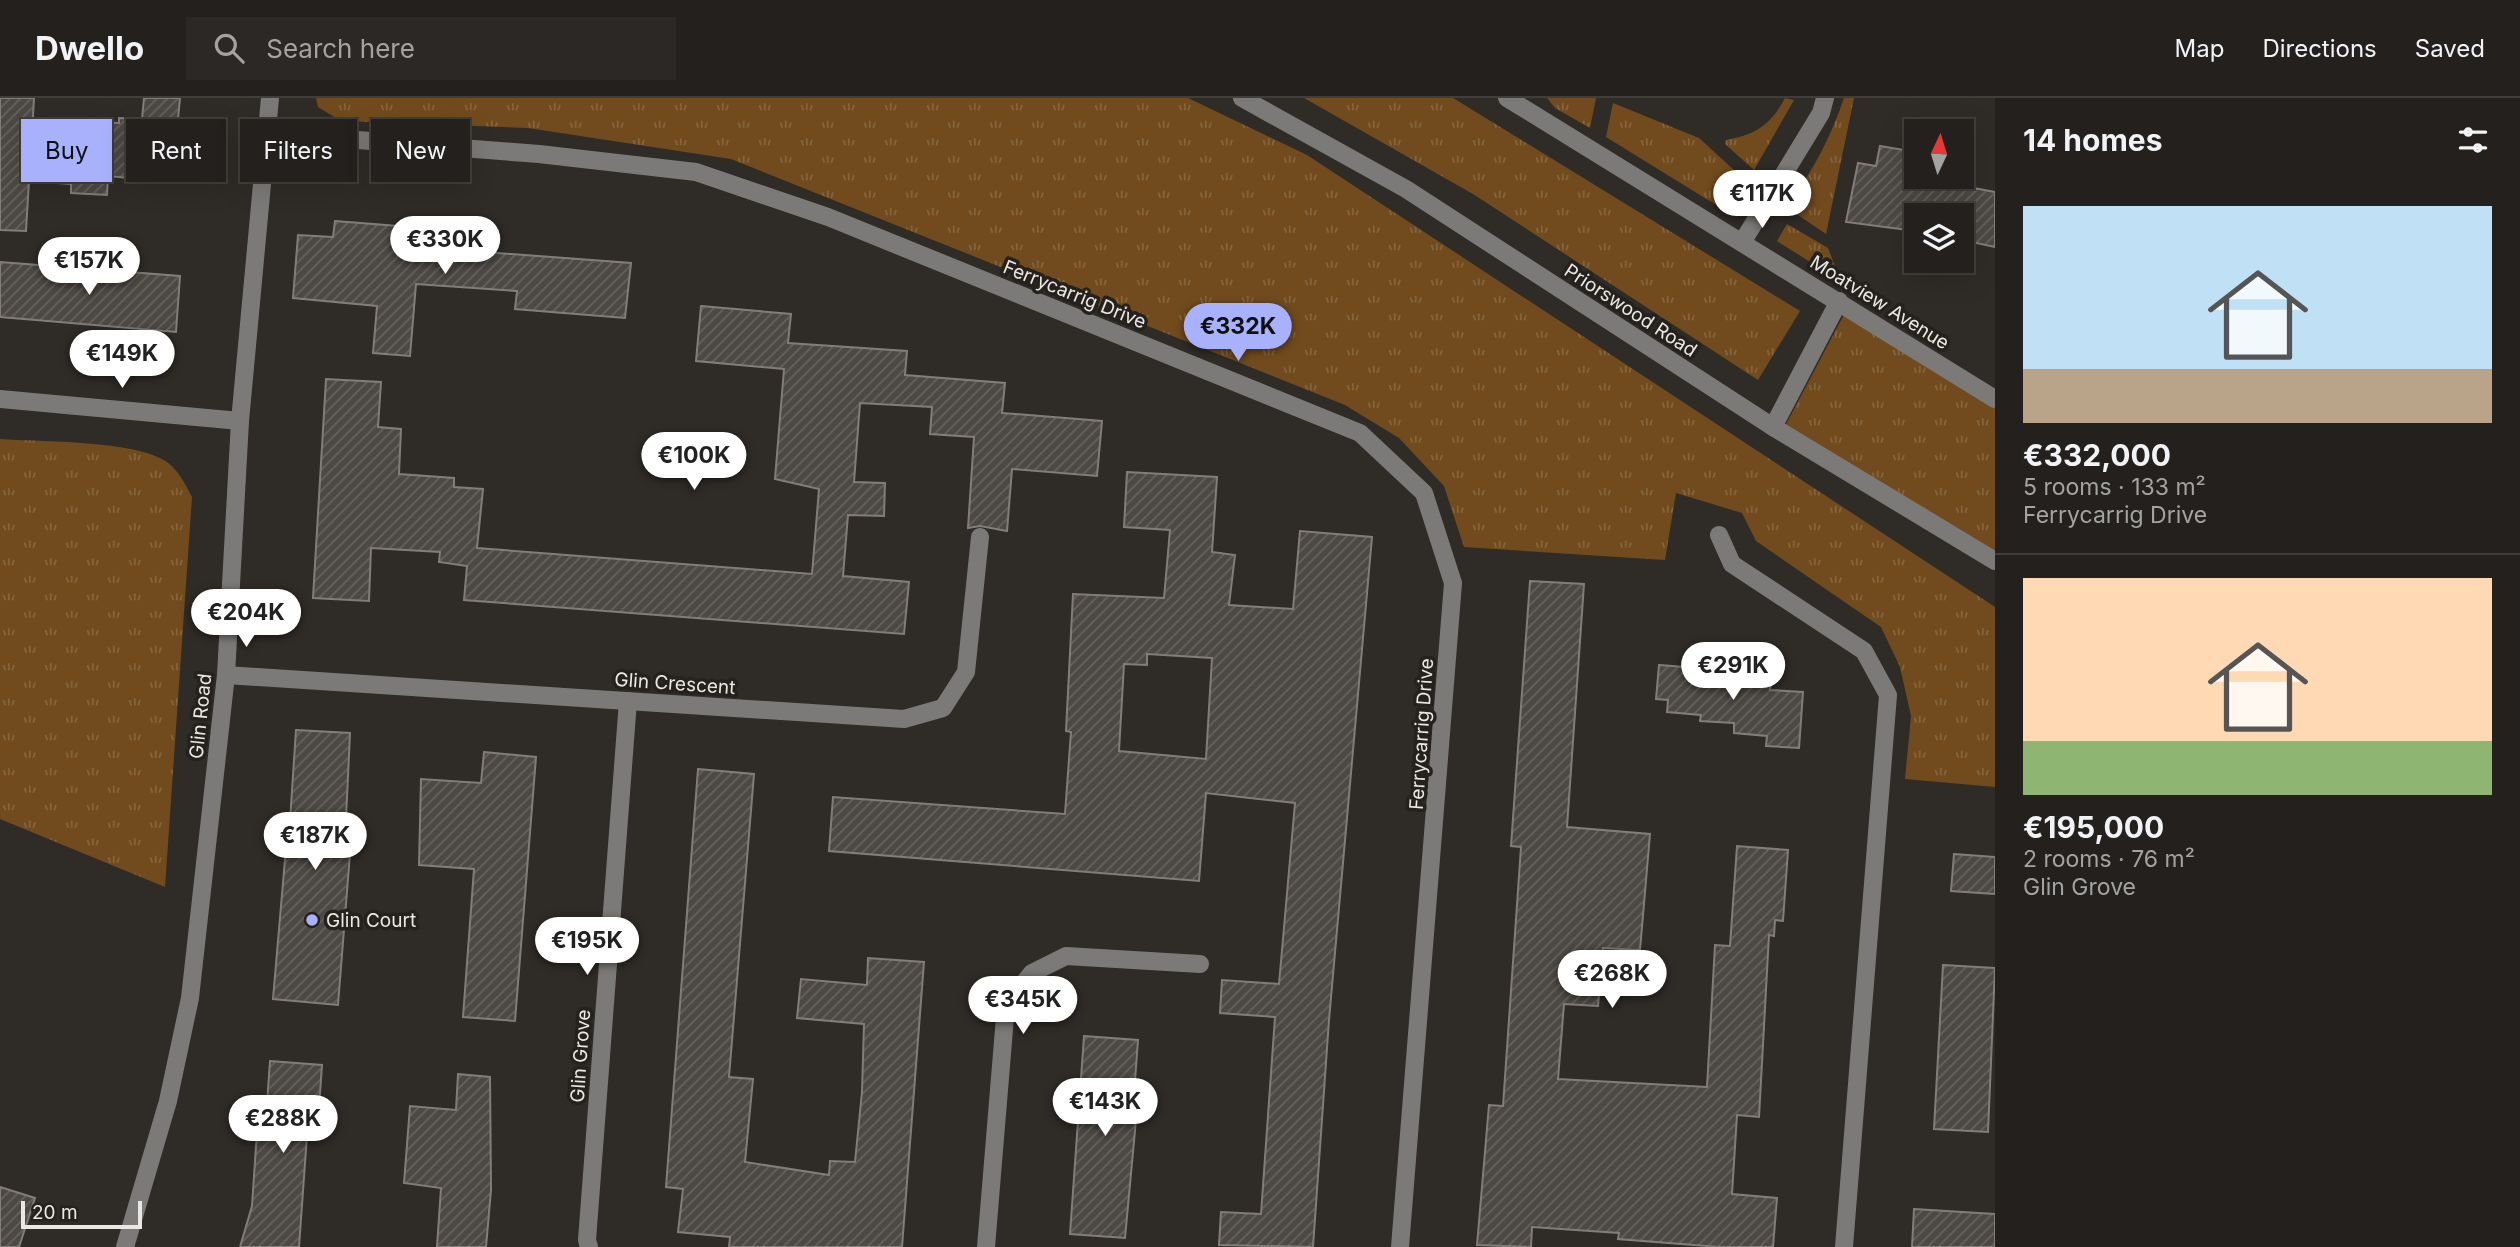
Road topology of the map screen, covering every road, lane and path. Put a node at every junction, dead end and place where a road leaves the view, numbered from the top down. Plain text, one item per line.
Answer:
1 (270, 98) edge
2 (1242, 98) edge
3 (1507, 98) edge
4 (1825, 98) edge
5 (268, 119) edge
6 (357, 140) edge
7 (262, 182) edge
8 (1743, 241) junction
9 (1839, 301) junction
10 (0, 399) edge
11 (1995, 399) edge
12 (240, 421) junction
13 (1773, 427) junction
14 (1719, 535) dead end
15 (979, 537) dead end
16 (1995, 561) edge
17 (226, 675) junction
18 (628, 701) junction
19 (1200, 964) dead end
20 (125, 1247) edge
21 (589, 1247) edge
22 (986, 1247) edge
23 (1400, 1247) edge
24 (1844, 1247) edge

1 - 5 street, Glin Road
2 - 13 street, Priorswood Road
3 - 8 street, Moatview Avenue
4 - 8 street
6 - 23 street, Ferrycarrig Drive
7 - 12 street, Glin Road
8 - 9 street, Moatview Avenue
9 - 11 street, Moatview Avenue
9 - 13 street
10 - 12 street
12 - 17 street, Glin Road
13 - 16 street, Priorswood Road
14 - 24 street
15 - 18 street, Glin Crescent
17 - 18 street, Glin Crescent
17 - 20 street, Glin Road
18 - 21 street, Glin Grove
19 - 22 street

